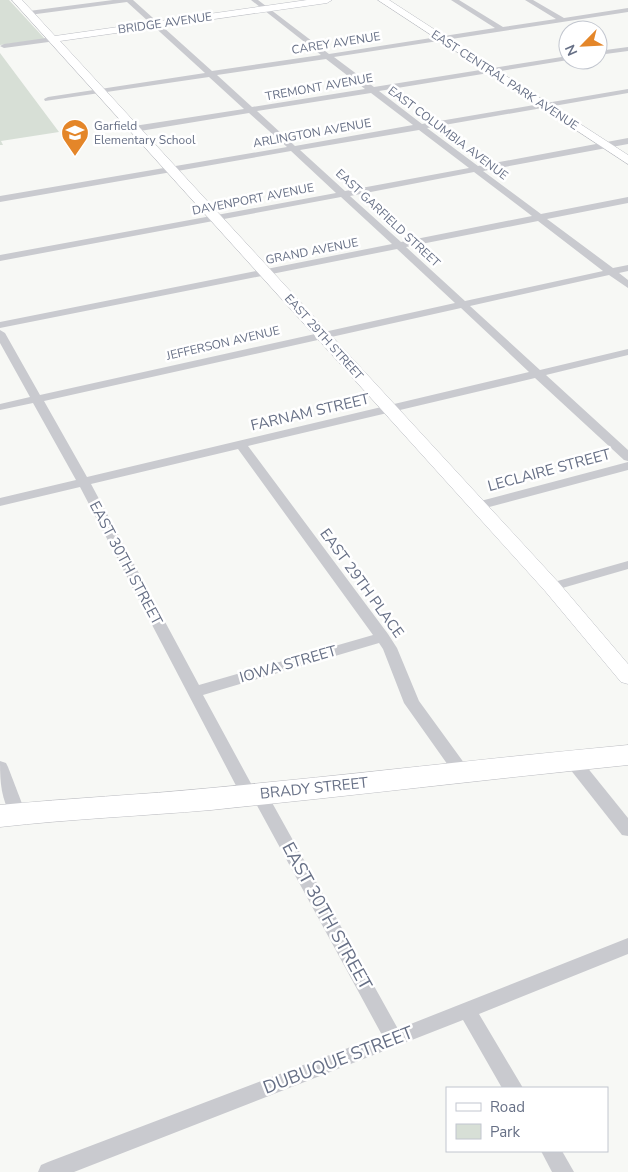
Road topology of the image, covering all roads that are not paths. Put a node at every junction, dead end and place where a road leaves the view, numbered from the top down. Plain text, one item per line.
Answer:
1 (17, 0) edge
2 (129, 0) edge
3 (254, 0) edge
4 (327, 0) edge
5 (383, 0) edge
6 (454, 0) edge
7 (528, 0) edge
8 (265, 9) junction
9 (628, 10) edge
10 (29, 13) junction
11 (563, 20) joint
12 (558, 21) edge
13 (156, 24) junction
14 (501, 29) junction
15 (442, 38) junction
16 (53, 39) junction
17 (4, 46) dead end
18 (628, 48) edge
19 (608, 51) edge
20 (328, 56) junction
21 (558, 60) edge
22 (491, 70) junction
23 (211, 74) junction
24 (371, 90) junction
25 (100, 91) junction
26 (628, 91) edge
27 (48, 99) dead end
28 (544, 105) junction
29 (252, 110) junction
30 (421, 127) junction
31 (134, 129) junction
32 (628, 141) edge
33 (606, 146) junction
34 (293, 149) junction
35 (628, 160) edge
36 (172, 170) junction
37 (476, 170) junction
38 (343, 194) junction
39 (0, 199) edge
40 (628, 200) edge
41 (216, 218) junction
42 (539, 218) junction
43 (399, 246) junction
44 (0, 258) edge
45 (628, 268) edge
46 (611, 272) junction
47 (266, 273) junction
48 (628, 285) edge
49 (463, 304) junction
50 (0, 326) edge
51 (0, 333) edge
52 (322, 335) junction
53 (628, 352) edge
54 (539, 374) junction
55 (37, 399) junction
56 (0, 407) edge
57 (390, 409) junction
58 (241, 445) junction
59 (628, 457) edge
60 (628, 466) edge
61 (84, 483) junction
62 (0, 502) edge
63 (478, 506) junction
64 (628, 565) edge
65 (552, 587) junction
66 (383, 637) junction
67 (628, 677) edge
68 (194, 692) junction
69 (628, 755) edge
70 (572, 760) junction
71 (0, 767) edge
72 (461, 771) junction
73 (254, 794) junction
74 (9, 815) edge
75 (628, 830) edge
76 (628, 946) edge
77 (467, 1010) junction
78 (394, 1039) junction
79 (513, 1087) edge
80 (552, 1152) edge
81 (48, 1172) edge
82 (564, 1172) edge

1 - 10 street, EAST 29TH STREET
2 - 10 street
2 - 13 street, EAST GARFIELD STREET
3 - 8 street, EAST COLUMBIA AVENUE
4 - 8 street, BRIDGE AVENUE
5 - 15 street, EAST CENTRAL PARK AVENUE
6 - 14 street
7 - 11 street
8 - 13 street, BRIDGE AVENUE
8 - 20 street, EAST COLUMBIA AVENUE
9 - 11 street, CAREY AVENUE
10 - 16 street, EAST 29TH STREET
12 - 14 street, CAREY AVENUE
13 - 16 street, BRIDGE AVENUE
13 - 23 street, EAST GARFIELD STREET
14 - 15 street, CAREY AVENUE
15 - 20 street, CAREY AVENUE
15 - 22 street, EAST CENTRAL PARK AVENUE
16 - 17 street, BRIDGE AVENUE
16 - 25 street, EAST 29TH STREET
18 - 19 street
20 - 23 street, CAREY AVENUE
20 - 24 street, EAST COLUMBIA AVENUE
21 - 22 street, TREMONT AVENUE
22 - 24 street, TREMONT AVENUE
22 - 28 street, EAST CENTRAL PARK AVENUE
23 - 25 street, CAREY AVENUE
23 - 29 street, EAST GARFIELD STREET
24 - 29 street, TREMONT AVENUE
24 - 30 street, EAST COLUMBIA AVENUE
25 - 27 street, CAREY AVENUE
25 - 31 street, EAST 29TH STREET
26 - 28 street, ARLINGTON AVENUE
28 - 30 street, ARLINGTON AVENUE
28 - 33 street, EAST CENTRAL PARK AVENUE
29 - 31 street, TREMONT AVENUE
29 - 34 street, EAST GARFIELD STREET
30 - 34 street, ARLINGTON AVENUE
30 - 37 street, EAST COLUMBIA AVENUE
31 - 36 street, EAST 29TH STREET
32 - 33 street, DAVENPORT AVENUE
33 - 35 street, EAST CENTRAL PARK AVENUE
33 - 37 street, DAVENPORT AVENUE
34 - 36 street, ARLINGTON AVENUE
34 - 38 street, EAST GARFIELD STREET
36 - 39 street, ARLINGTON AVENUE
36 - 41 street, EAST 29TH STREET
37 - 38 street, DAVENPORT AVENUE
37 - 42 street, EAST COLUMBIA AVENUE
38 - 41 street, DAVENPORT AVENUE
38 - 43 street, EAST GARFIELD STREET
40 - 42 street, GRAND AVENUE
41 - 44 street, DAVENPORT AVENUE
41 - 47 street, EAST 29TH STREET
42 - 43 street, GRAND AVENUE
42 - 46 street, EAST COLUMBIA AVENUE
43 - 47 street, GRAND AVENUE
43 - 49 street, EAST GARFIELD STREET
45 - 46 street, JEFFERSON AVENUE
46 - 48 street, EAST COLUMBIA AVENUE
46 - 49 street, JEFFERSON AVENUE
47 - 50 street, GRAND AVENUE
47 - 52 street, EAST 29TH STREET
49 - 52 street, JEFFERSON AVENUE
49 - 54 street, EAST GARFIELD STREET
51 - 55 street, EAST 30TH STREET
52 - 55 street, JEFFERSON AVENUE
52 - 57 street, EAST 29TH STREET
53 - 54 street, FARNAM STREET
54 - 57 street, FARNAM STREET
54 - 59 street, EAST GARFIELD STREET
55 - 56 street, JEFFERSON AVENUE
55 - 61 street, EAST 30TH STREET
57 - 58 street, FARNAM STREET
57 - 63 street, EAST 29TH STREET
58 - 61 street, FARNAM STREET
58 - 66 street, EAST 29TH PLACE
60 - 63 street, LECLAIRE STREET
61 - 62 street, FARNAM STREET
61 - 68 street, EAST 30TH STREET
63 - 65 street, EAST 29TH STREET
64 - 65 street
65 - 67 street, EAST 29TH STREET
66 - 68 street, IOWA STREET
66 - 72 street, EAST 29TH PLACE
68 - 73 street, EAST 30TH STREET
69 - 70 highway, BRADY STREET
70 - 72 highway, BRADY STREET
70 - 75 street
71 - 74 street
72 - 73 highway, BRADY STREET
73 - 74 highway, BRADY STREET
73 - 78 street, EAST 30TH STREET
76 - 77 street, DUBUQUE STREET
77 - 78 street, DUBUQUE STREET
77 - 79 street
78 - 81 street, DUBUQUE STREET
80 - 82 street

